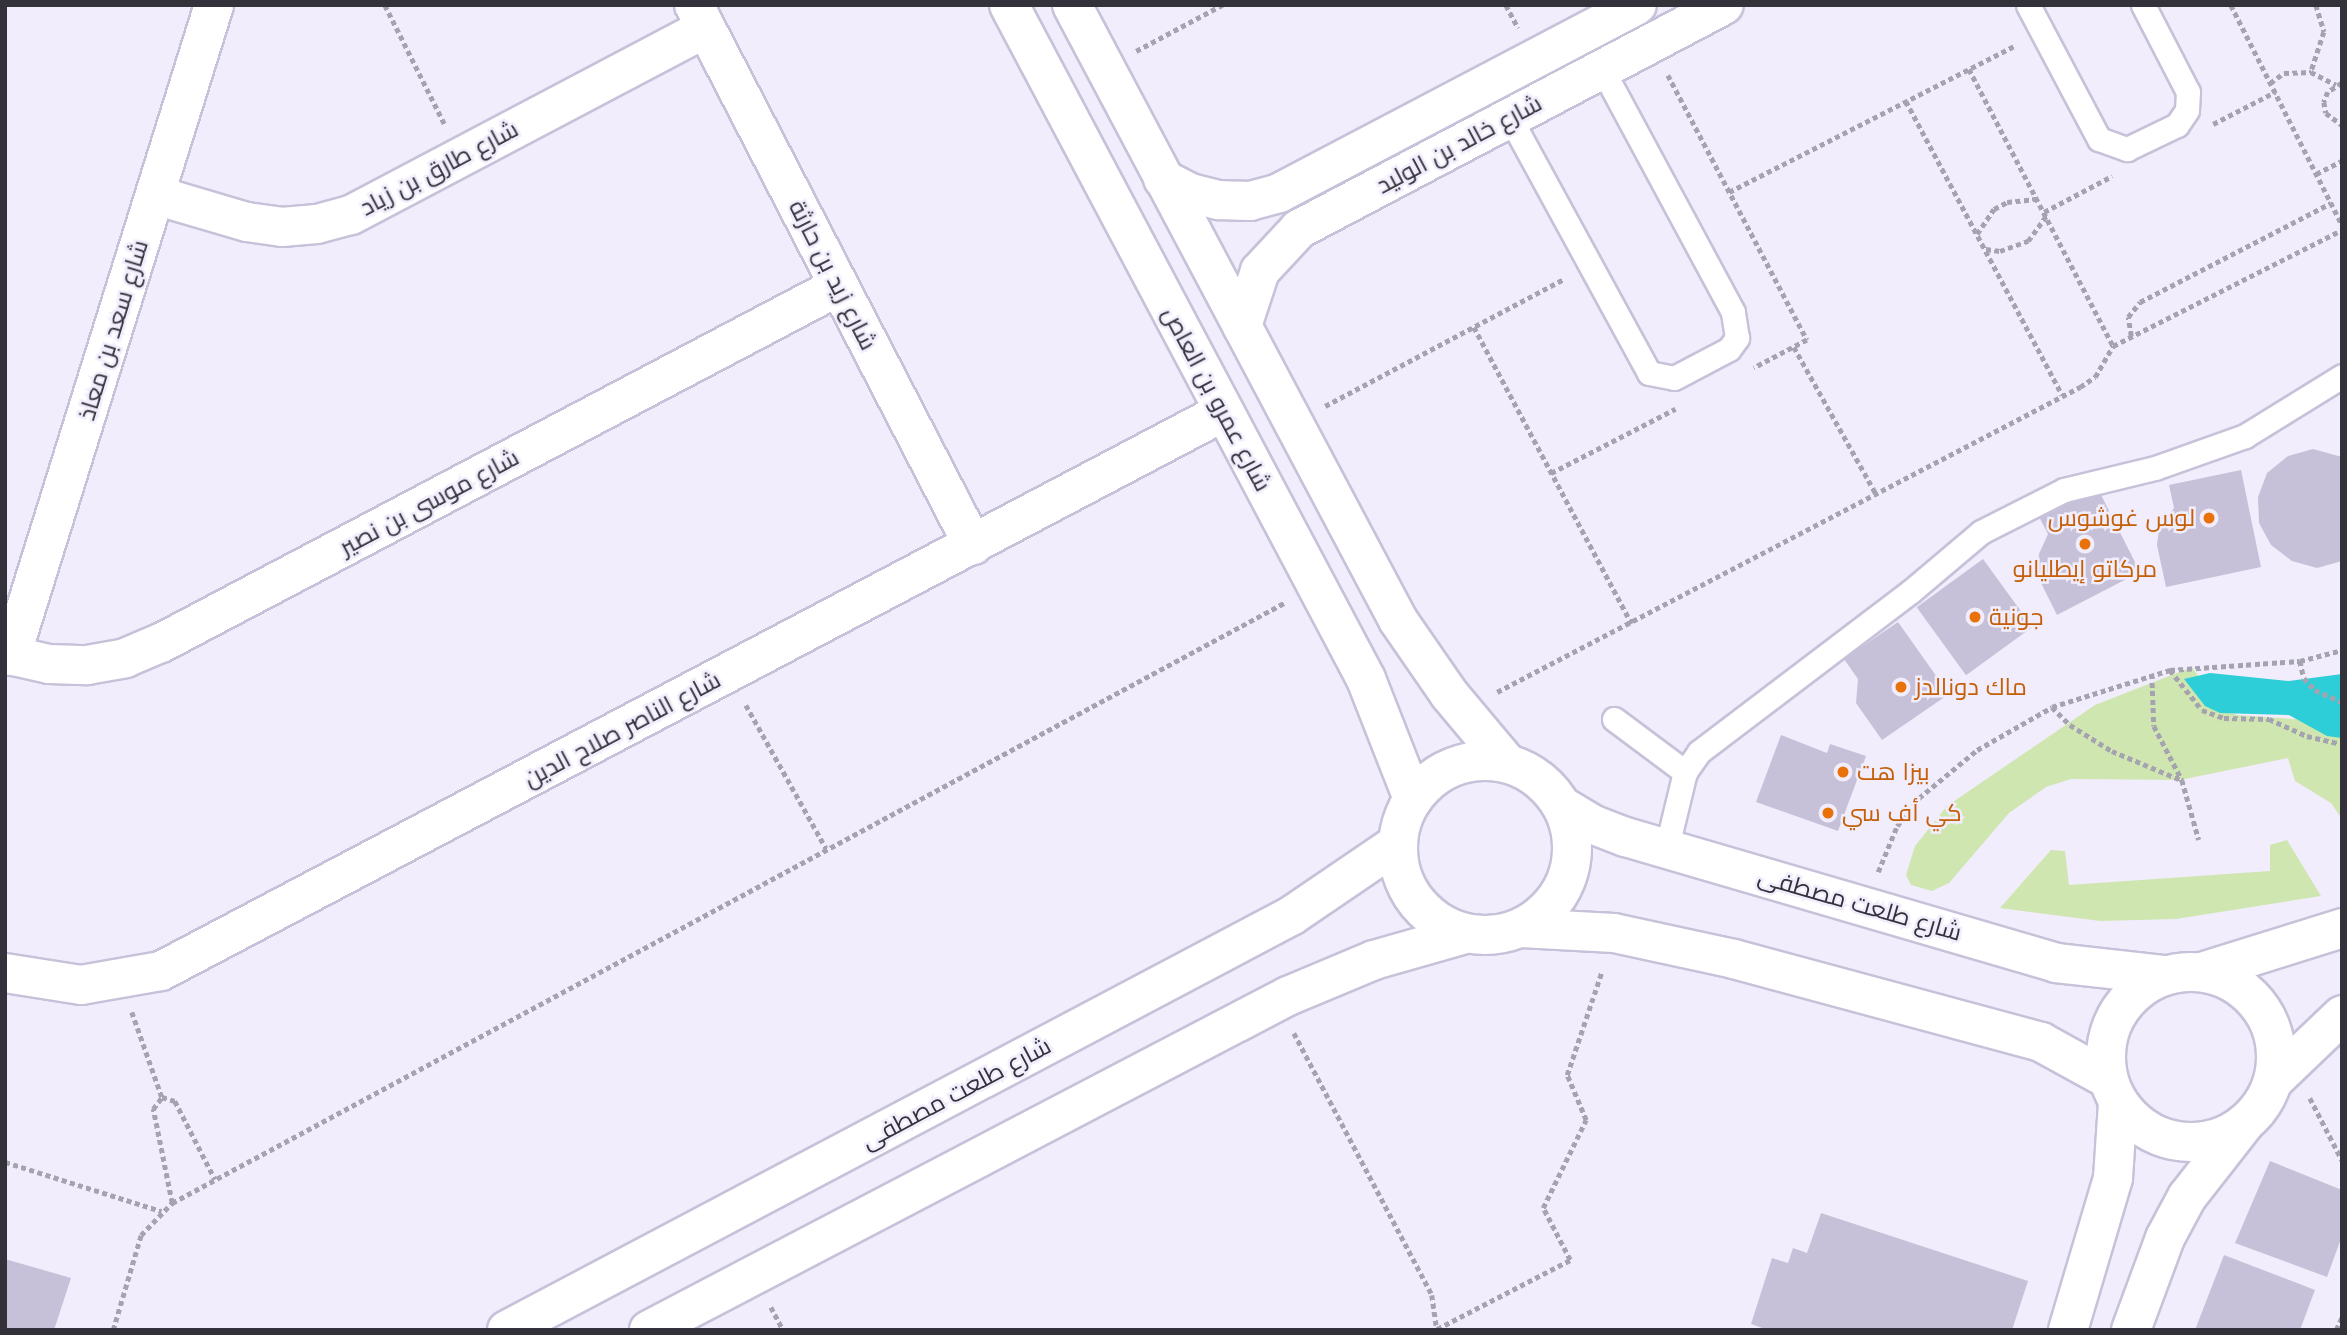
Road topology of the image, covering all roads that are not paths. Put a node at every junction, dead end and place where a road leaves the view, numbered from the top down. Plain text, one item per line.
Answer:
1 (214, 5) edge
2 (1009, 5) edge
3 (1072, 5) edge
4 (1637, 5) edge
5 (1723, 5) edge
6 (2028, 5) edge
7 (2143, 5) edge
8 (699, 17) edge
9 (1602, 69) junction
10 (1510, 118) junction
11 (1163, 179) junction
12 (155, 195) junction
13 (839, 286) junction
14 (1242, 326) junction
15 (2342, 376) edge
16 (1223, 412) junction
17 (972, 545) junction
18 (8, 655) edge
19 (1614, 719) dead end
20 (1506, 762) junction
21 (1685, 772) junction
22 (1413, 799) junction
23 (1562, 806) junction
24 (1397, 845) junction
25 (1661, 845) junction
26 (1521, 928) junction
27 (2342, 928) edge
28 (1465, 934) junction
29 (5, 973) edge
30 (2183, 974) junction
31 (2342, 1015) edge
32 (2282, 1071) junction
33 (2113, 1091) junction
34 (2244, 1124) junction
35 (507, 1330) edge
36 (649, 1330) edge
37 (2068, 1330) edge
38 (2131, 1330) edge

1 - 12 street, شارع سعد بن معاذ
2 - 16 street, شارع عمرو بن العاص
3 - 11 street
4 - 11 street, شارع خالد بن الوليد
5 - 9 street, شارع خالد بن الوليد
6 - 7 lane
8 - 12 street, شارع طارق بن زياد
8 - 13 street, شارع زيد بن حارثة
9 - 10 street, شارع خالد بن الوليد
9 - 10 lane
10 - 14 street, شارع خالد بن الوليد
11 - 14 street
12 - 18 street, شارع سعد بن معاذ
13 - 17 street, شارع زيد بن حارثة
13 - 18 street, شارع موسى بن نصير
14 - 20 street
15 - 21 lane
16 - 17 street, شارع الناصر صلاح الدين
16 - 22 street, شارع عمرو بن العاص
17 - 29 street, شارع الناصر صلاح الدين
19 - 21 lane
20 - 22 street
20 - 23 street
21 - 25 lane
22 - 24 street
23 - 25 street, شارع طلعت مصطفى
23 - 26 street
24 - 28 street
24 - 35 street, شارع طلعت مصطفى
25 - 30 street, شارع طلعت مصطفى
26 - 28 street
26 - 33 street
27 - 30 street, شارع طلعت مصطفى
28 - 36 street
30 - 32 street
30 - 33 street
31 - 32 street
32 - 34 street
33 - 34 street
33 - 37 street
34 - 38 street

